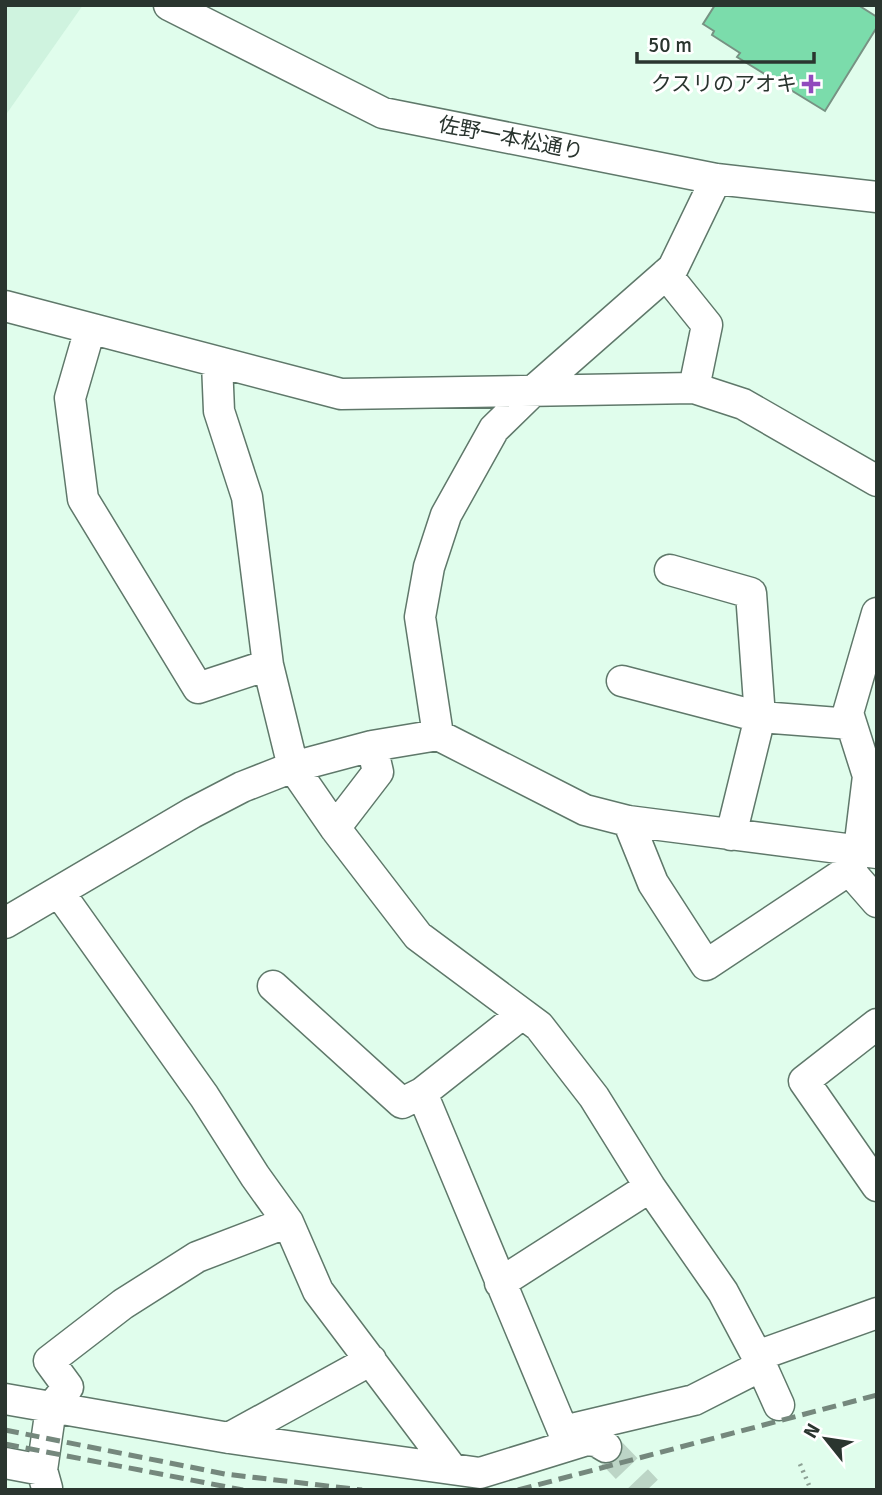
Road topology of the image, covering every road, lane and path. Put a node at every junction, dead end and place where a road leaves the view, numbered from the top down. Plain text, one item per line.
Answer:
1 (169, 5) edge
2 (716, 179) junction
3 (877, 197) edge
4 (666, 274) junction
5 (5, 306) edge
6 (90, 329) junction
7 (217, 363) junction
8 (694, 388) junction
9 (533, 391) junction
10 (877, 481) edge
11 (670, 570) dead end
12 (877, 613) edge
13 (268, 665) junction
14 (622, 681) dead end
15 (760, 717) junction
16 (851, 724) junction
17 (438, 736) junction
18 (372, 747) junction
19 (293, 767) junction
20 (628, 821) junction
21 (335, 828) junction
22 (731, 835) junction
23 (862, 858) edge
24 (59, 892) junction
25 (877, 902) edge
26 (7, 918) edge
27 (273, 986) dead end
28 (523, 1014) junction
29 (877, 1024) edge
30 (422, 1093) junction
31 (873, 1180) edge
32 (650, 1187) junction
33 (288, 1222) junction
34 (500, 1283) junction
35 (877, 1313) edge
36 (370, 1360) junction
37 (759, 1361) junction
38 (5, 1399) edge
39 (779, 1405) dead end
40 (51, 1408) junction
41 (563, 1431) junction
42 (229, 1438) junction
43 (606, 1447) tunnel mouth
44 (5, 1463) edge
45 (800, 1464) dead end
46 (466, 1471) junction
47 (45, 1480) edge
48 (811, 1490) edge

1 - 2 street, 佐野一本松通り
2 - 3 street, 佐野一本松通り
2 - 4 street
4 - 8 street
4 - 9 street
5 - 6 street
6 - 7 street
6 - 13 street
7 - 9 street
7 - 13 street
8 - 9 street
8 - 10 street
9 - 17 street
11 - 15 street
12 - 16 street
13 - 19 street
14 - 15 street
15 - 16 street
15 - 22 street
16 - 23 street
17 - 18 street
17 - 20 street
18 - 19 street
18 - 21 street
19 - 21 street
19 - 24 street
20 - 22 street
20 - 23 street
21 - 28 street
22 - 23 street
23 - 25 street
24 - 26 street
24 - 33 street
27 - 30 street
28 - 30 street
28 - 32 street
29 - 31 street
30 - 34 street
32 - 34 street
32 - 37 street
33 - 36 street
33 - 40 street
34 - 41 street
35 - 37 street
36 - 42 street
36 - 46 street
37 - 39 street
37 - 41 street
38 - 40 street
40 - 42 street
40 - 47 street
41 - 46 street
42 - 46 street
43 - 46 street
44 - 47 street
45 - 48 path

